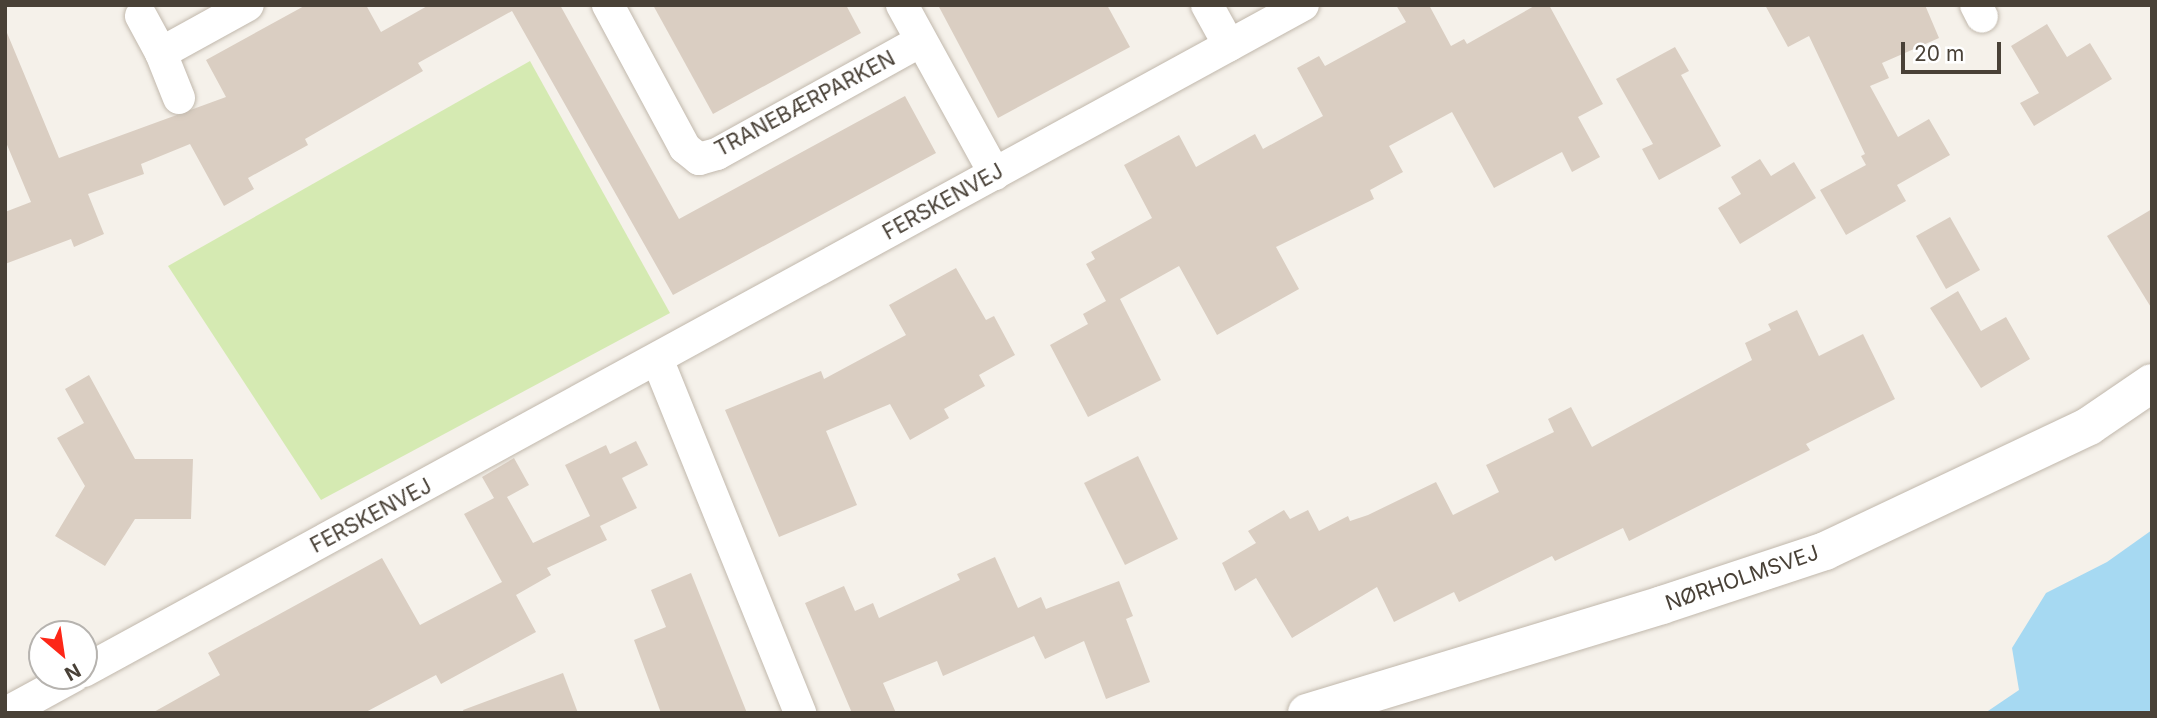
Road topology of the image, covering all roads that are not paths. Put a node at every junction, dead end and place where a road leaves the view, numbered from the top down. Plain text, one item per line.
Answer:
1 (248, 5) edge
2 (608, 5) edge
3 (902, 5) edge
4 (1208, 5) edge
5 (1303, 5) edge
6 (141, 16) dead end
7 (921, 41) junction
8 (1230, 45) junction
9 (161, 52) junction
10 (179, 98) dead end
11 (995, 174) junction
12 (658, 361) junction
13 (2152, 383) edge
14 (98, 663) edge
15 (48, 690) edge
16 (6, 713) edge
17 (800, 713) edge
18 (1307, 713) edge

1 - 9 street
2 - 7 street, TRANEBÆRPARKEN
3 - 7 street
4 - 8 street
5 - 8 street, FERSKENVEJ
6 - 9 street
7 - 11 street
8 - 11 street, FERSKENVEJ
9 - 10 street
11 - 12 street, FERSKENVEJ
12 - 14 street, FERSKENVEJ
12 - 17 street
13 - 18 street, NØRHOLMSVEJ
15 - 16 street

